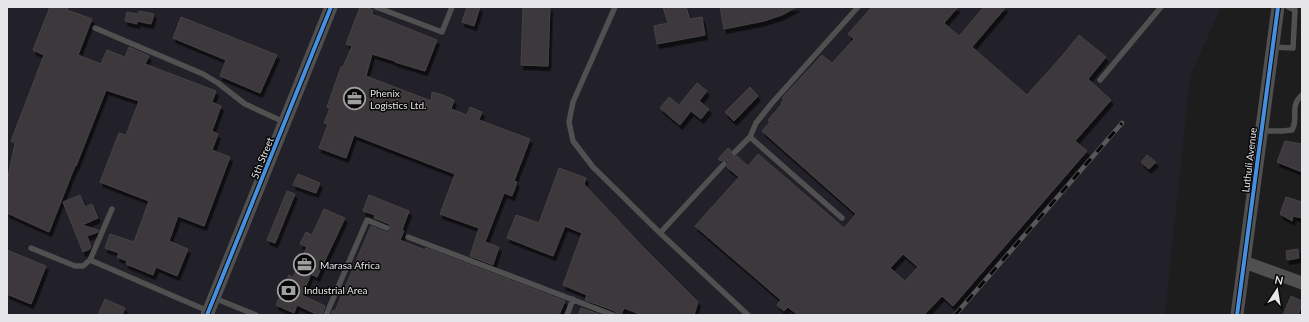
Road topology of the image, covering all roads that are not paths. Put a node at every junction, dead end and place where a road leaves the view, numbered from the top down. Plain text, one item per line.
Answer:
1 (331, 7) edge
2 (376, 7) edge
3 (452, 7) edge
4 (615, 7) edge
5 (858, 7) edge
6 (1161, 7) edge
7 (1278, 7) edge
8 (1288, 7) edge
9 (383, 8) edge
10 (95, 28) dead end
11 (1272, 47) junction
12 (1100, 80) dead end
13 (1302, 95) edge
14 (285, 122) junction
15 (1261, 131) junction
16 (750, 136) junction
17 (734, 153) dead end
18 (724, 164) dead end
19 (112, 209) dead end
20 (842, 218) dead end
21 (387, 228) dead end
22 (660, 233) junction
23 (408, 237) dead end
24 (31, 248) dead end
25 (90, 260) junction
26 (1244, 262) junction
27 (1302, 283) edge
28 (214, 298) junction
29 (573, 299) junction
30 (208, 313) edge
31 (256, 315) edge
32 (326, 315) edge
33 (567, 315) edge
34 (613, 315) edge
35 (748, 315) edge
36 (1237, 315) edge

1 - 14 street, 5th Street
2 - 9 lane
3 - 9 lane
4 - 22 lane
5 - 16 lane
6 - 12 lane
7 - 11 street, Luthuli Avenue
8 - 11 lane
10 - 14 lane
11 - 15 street, Luthuli Avenue
13 - 15 lane
14 - 28 street, 5th Street
15 - 26 street, Luthuli Avenue
16 - 17 lane
16 - 20 lane
18 - 22 lane
19 - 25 lane
21 - 32 lane
22 - 35 lane
23 - 29 lane
24 - 25 lane
25 - 30 lane
26 - 27 street
26 - 36 street, Luthuli Avenue
28 - 30 street, 5th Street
28 - 31 lane
29 - 33 lane
29 - 34 lane

